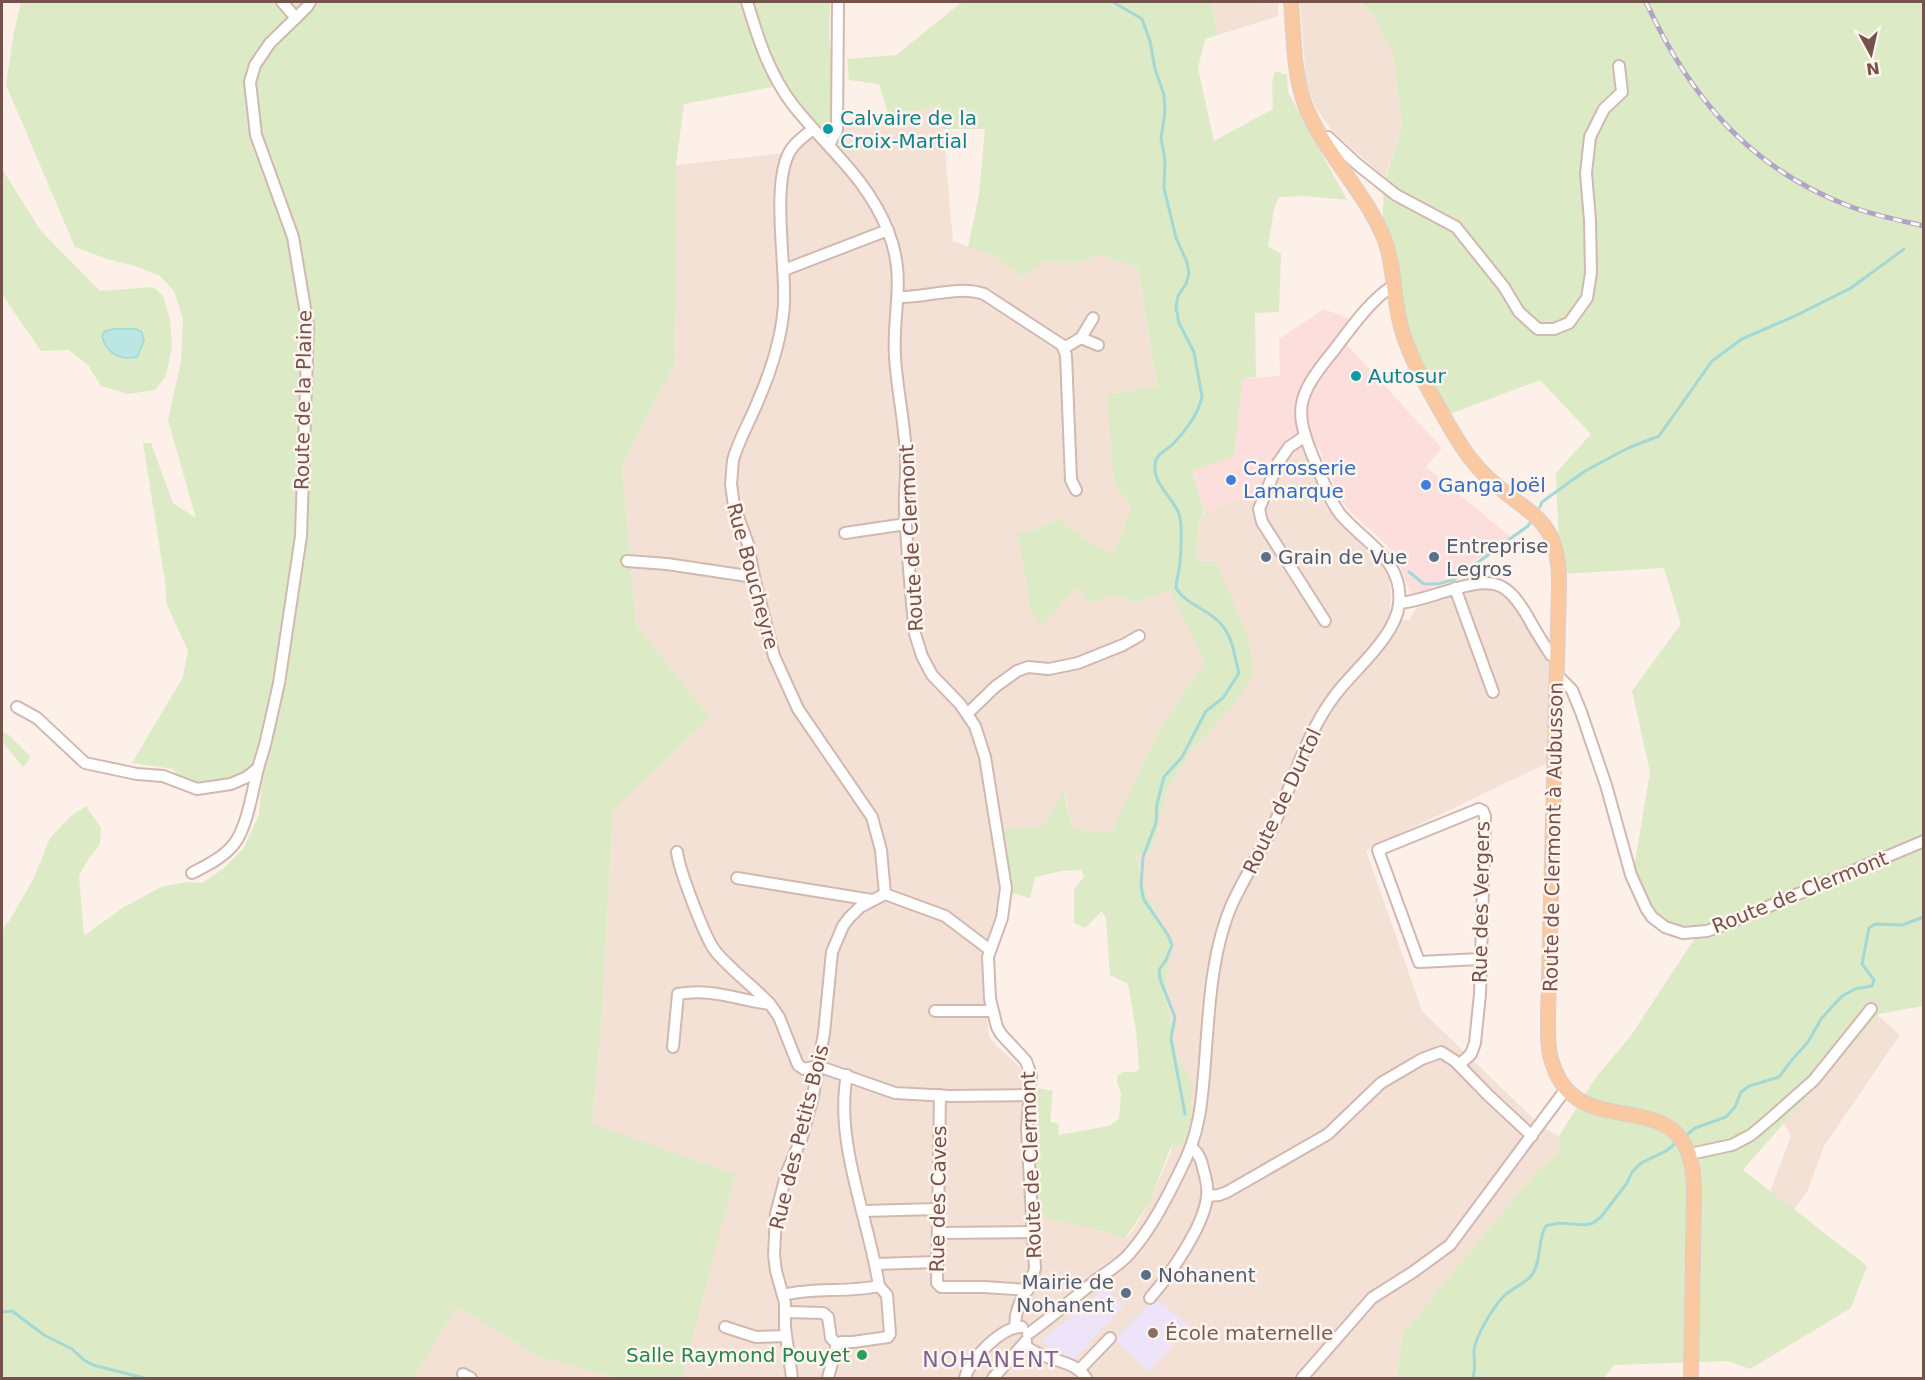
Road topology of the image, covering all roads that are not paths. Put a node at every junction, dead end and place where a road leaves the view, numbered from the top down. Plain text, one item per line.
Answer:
1 (282, 2) edge
2 (310, 2) edge
3 (747, 2) edge
4 (838, 2) edge
5 (1292, 2) edge
6 (296, 18) junction
7 (1620, 66) dead end
8 (813, 129) junction
9 (1323, 138) junction
10 (829, 145) junction
11 (888, 230) junction
12 (784, 270) junction
13 (1394, 286) junction
14 (898, 297) junction
15 (1093, 318) dead end
16 (1081, 338) junction
17 (1098, 345) dead end
18 (1064, 348) junction
19 (1304, 437) junction
20 (1076, 490) dead end
21 (906, 524) junction
22 (845, 533) dead end
23 (627, 561) dead end
24 (754, 577) junction
25 (1455, 588) junction
26 (1400, 603) junction
27 (1325, 621) dead end
28 (1139, 636) dead end
29 (1557, 657) junction
30 (1557, 675) junction
31 (1494, 692) dead end
32 (17, 707) dead end
33 (967, 714) junction
34 (258, 768) junction
35 (1923, 841) edge
36 (677, 852) dead end
37 (192, 873) dead end
38 (737, 878) dead end
39 (885, 894) junction
40 (872, 900) junction
41 (990, 950) junction
42 (1480, 959) junction
43 (770, 1004) junction
44 (1870, 1009) dead end
45 (935, 1011) dead end
46 (992, 1011) junction
47 (674, 1047) dead end
48 (1459, 1065) junction
49 (818, 1066) junction
50 (847, 1075) junction
51 (1566, 1089) junction
52 (940, 1095) junction
53 (1030, 1095) junction
54 (1532, 1136) junction
55 (1192, 1148) junction
56 (1690, 1154) junction
57 (1207, 1196) junction
58 (938, 1209) junction
59 (863, 1211) junction
60 (1034, 1232) junction
61 (938, 1233) junction
62 (937, 1262) junction
63 (876, 1264) junction
64 (879, 1286) junction
65 (1028, 1290) junction
66 (783, 1294) junction
67 (1150, 1298) dead end
68 (786, 1312) junction
69 (725, 1327) dead end
70 (1016, 1327) junction
71 (786, 1336) junction
72 (1110, 1338) dead end
73 (1026, 1339) junction
74 (837, 1344) junction
75 (1083, 1374) edge
76 (792, 1378) edge
77 (828, 1378) edge
78 (965, 1378) edge
79 (993, 1378) edge
80 (1302, 1378) edge
81 (1691, 1378) edge

1 - 6 street
2 - 6 street, Route de la Plaine
3 - 8 street, Route de Clermont
4 - 10 street
5 - 9 main road, Route de Clermont à Aubusson
6 - 34 street, Route de la Plaine
7 - 9 street
8 - 10 street, Route de Clermont
8 - 12 street, Rue Boucheyre
9 - 13 main road, Route de Clermont à Aubusson
10 - 11 street, Route de Clermont
11 - 12 street
11 - 14 street, Route de Clermont
12 - 24 street, Rue Boucheyre
13 - 19 street
13 - 29 main road, Route de Clermont à Aubusson
14 - 18 street
14 - 21 street, Route de Clermont
15 - 16 street
16 - 17 street
16 - 18 street
18 - 20 street
19 - 26 street
19 - 27 street
21 - 22 street
21 - 33 street, Route de Clermont
23 - 24 street
24 - 39 street, Rue Boucheyre
25 - 26 street
25 - 29 street
25 - 31 street
26 - 55 street, Route de Durtol
28 - 33 street
29 - 30 main road, Route de Clermont à Aubusson
30 - 35 street, Route de Clermont
30 - 51 main road, Route de Clermont à Aubusson
32 - 34 street
33 - 41 street, Route de Clermont
34 - 37 street, Route de la Plaine
36 - 43 street
38 - 40 street
39 - 40 street, Rue des Petits Bois
39 - 41 street
40 - 49 street, Rue des Petits Bois
41 - 46 street, Route de Clermont
42 - 42 street, Rue des Vergers
42 - 48 street, Rue des Vergers
43 - 47 street
43 - 49 street
44 - 56 street
45 - 46 street
46 - 53 street, Route de Clermont
48 - 54 street
48 - 57 street
49 - 50 street
49 - 66 street, Rue des Petits Bois
50 - 52 street
50 - 59 street
51 - 54 street
51 - 56 main road, Route de Clermont à Aubusson
52 - 53 street
52 - 58 street, Rue des Caves
53 - 60 street, Route de Clermont
54 - 80 street
55 - 57 street
55 - 73 street, Route de Durtol
56 - 81 main road, Route de Clermont à Aubusson
57 - 67 street
58 - 59 street
58 - 61 street, Rue des Caves
59 - 63 street
60 - 61 street
60 - 65 street, Route de Clermont
61 - 62 street, Rue des Caves
62 - 63 street
62 - 65 street, Rue des Caves
63 - 64 street
64 - 66 street
64 - 74 street
65 - 70 street, Route de Clermont
66 - 68 street, Rue des Petits Bois
68 - 71 street, Rue des Petits Bois
68 - 74 street
69 - 71 street
70 - 73 street
70 - 78 street
71 - 76 street, Rue des Petits Bois
72 - 75 street
73 - 75 street
73 - 79 street, Route de Durtol
74 - 77 street

